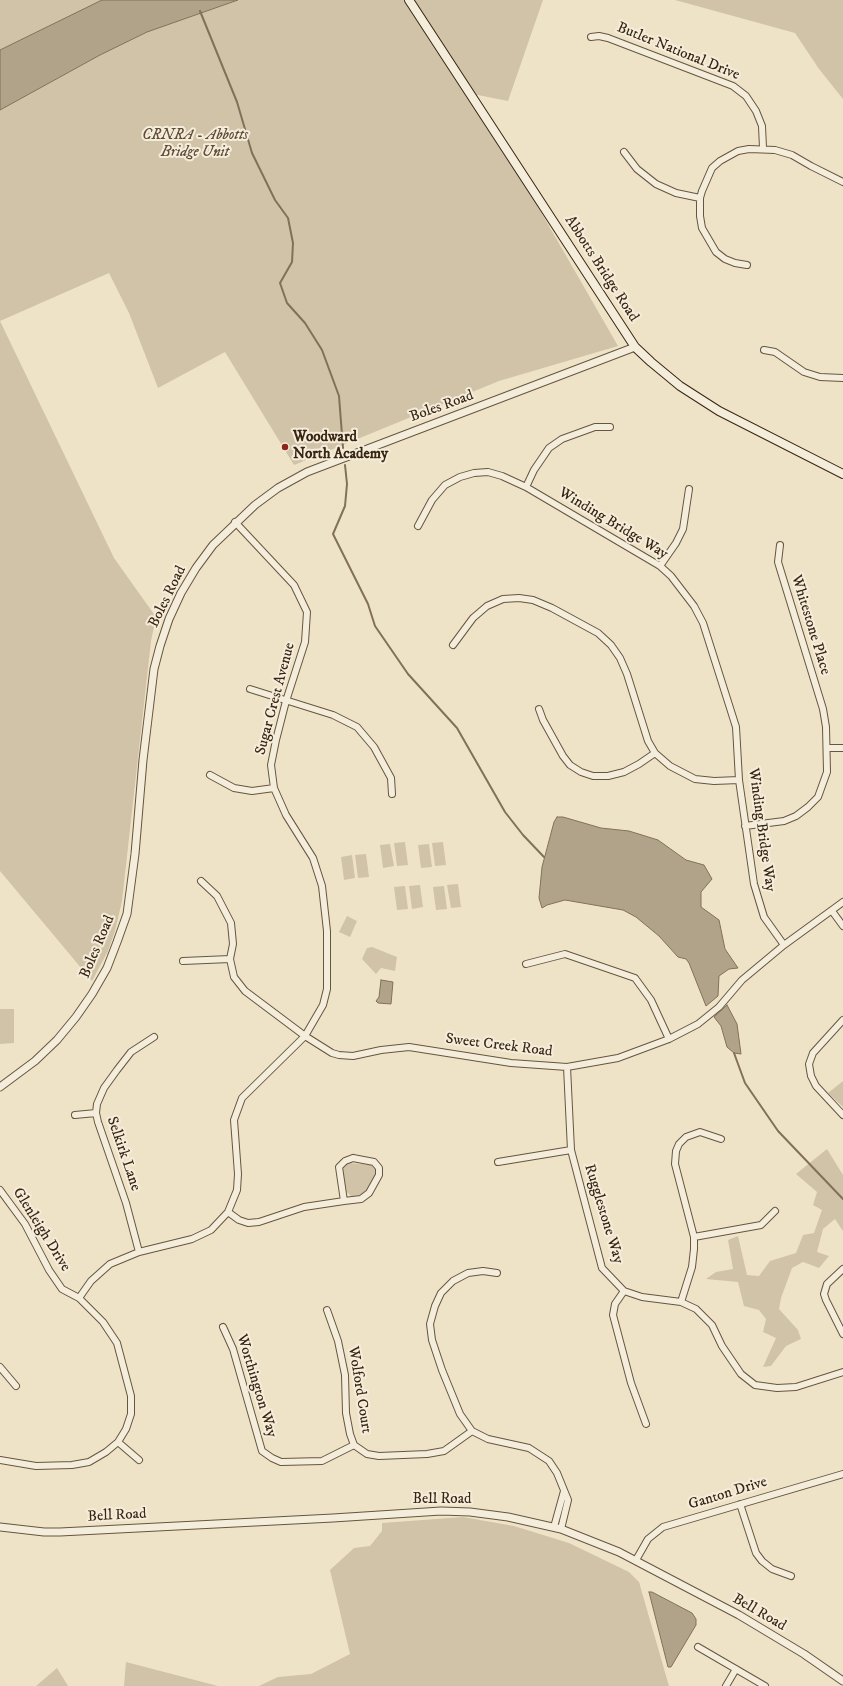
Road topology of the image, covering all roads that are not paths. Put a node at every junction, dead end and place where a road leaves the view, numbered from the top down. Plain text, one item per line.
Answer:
1 (409, 0) edge
2 (591, 37) dead end
3 (762, 148) junction
4 (624, 152) dead end
5 (843, 182) edge
6 (700, 198) junction
7 (747, 265) dead end
8 (635, 347) junction
9 (764, 350) dead end
10 (843, 378) edge
11 (610, 428) dead end
12 (843, 474) edge
13 (526, 487) junction
14 (689, 489) dead end
15 (236, 522) junction
16 (418, 526) dead end
17 (780, 545) dead end
18 (660, 566) junction
19 (453, 645) dead end
20 (250, 689) dead end
21 (286, 702) junction
22 (539, 709) dead end
23 (827, 748) junction
24 (843, 748) edge
25 (655, 753) junction
26 (210, 775) dead end
27 (739, 780) junction
28 (274, 788) junction
29 (392, 794) dead end
30 (745, 826) junction
31 (201, 881) dead end
32 (843, 902) edge
33 (832, 911) junction
34 (843, 926) edge
35 (784, 945) junction
36 (230, 959) junction
37 (183, 962) dead end
38 (526, 964) dead end
39 (843, 1020) edge
40 (305, 1036) junction
41 (154, 1038) dead end
42 (669, 1039) junction
43 (567, 1067) junction
44 (0, 1087) edge
45 (96, 1113) junction
46 (75, 1115) dead end
47 (843, 1115) edge
48 (721, 1139) dead end
49 (571, 1150) junction
50 (498, 1162) dead end
51 (0, 1190) edge
52 (344, 1200) junction
53 (775, 1210) dead end
54 (228, 1212) junction
55 (694, 1237) junction
56 (139, 1252) junction
57 (843, 1270) edge
58 (496, 1273) dead end
59 (624, 1291) junction
60 (80, 1298) junction
61 (681, 1302) junction
62 (327, 1310) dead end
63 (223, 1327) dead end
64 (843, 1334) edge
65 (0, 1366) edge
66 (843, 1372) edge
67 (16, 1386) dead end
68 (646, 1424) dead end
69 (472, 1431) junction
70 (118, 1442) junction
71 (354, 1444) junction
72 (0, 1460) edge
73 (139, 1460) dead end
74 (843, 1474) edge
75 (564, 1492) junction
76 (740, 1504) junction
77 (0, 1527) edge
78 (554, 1527) junction
79 (562, 1529) junction
80 (636, 1560) junction
81 (791, 1576) dead end
82 (698, 1647) dead end
83 (736, 1669) junction
84 (843, 1681) edge
85 (726, 1686) edge
86 (764, 1686) edge

1 - 8 main road, Abbotts Bridge Road
2 - 3 street, Butler National Drive
3 - 5 street
3 - 6 street
4 - 6 street
6 - 7 street
8 - 12 main road, Abbotts Bridge Road
8 - 15 street, Boles Road
9 - 10 street
11 - 13 street
13 - 16 street, Winding Bridge Way
13 - 18 street, Winding Bridge Way
14 - 18 street
15 - 21 street, Sugar Crest Avenue
15 - 44 street, Boles Road
17 - 23 street, Whitestone Place
18 - 27 street, Winding Bridge Way
19 - 25 street
20 - 21 street
21 - 28 street, Sugar Crest Avenue
21 - 29 street
22 - 25 street
23 - 24 street
23 - 30 street, Whitestone Place
25 - 27 street
26 - 28 street
27 - 30 street, Winding Bridge Way
28 - 40 street, Sugar Crest Avenue
30 - 35 street, Winding Bridge Way
31 - 36 street, Sweet Creek Road
32 - 33 street, Sweet Creek Road
33 - 34 street
33 - 35 street, Sweet Creek Road
35 - 42 street, Sweet Creek Road
36 - 37 street
36 - 40 street, Sweet Creek Road
38 - 42 street
39 - 47 street
40 - 43 street, Sweet Creek Road
40 - 54 street, Sugar Crest Avenue
41 - 45 street, Selkirk Lane
42 - 43 street, Sweet Creek Road
43 - 49 street, Rugglestone Way
45 - 46 street
45 - 56 street, Selkirk Lane
48 - 55 street
49 - 50 street
49 - 59 street, Rugglestone Way
51 - 60 street, Glenleigh Drive
52 - 52 street
52 - 54 street
53 - 55 street
54 - 56 street, Sugar Crest Avenue
55 - 61 street
56 - 60 street, Sugar Crest Avenue
57 - 64 street
58 - 69 street
59 - 61 street, Rugglestone Way
59 - 68 street
60 - 70 street, Glenleigh Drive
61 - 66 street, Rugglestone Way
62 - 71 street, Wolford Court
63 - 71 street, Worthington Way
65 - 67 street
69 - 71 street, Wolford Court
69 - 75 street
70 - 72 street, Glenleigh Drive
70 - 73 street
74 - 76 street, Ganton Drive
75 - 78 street
75 - 79 street
76 - 80 street, Ganton Drive
76 - 81 street
77 - 78 street, Bell Road
78 - 79 street, Bell Road
79 - 80 street, Bell Road
80 - 84 street, Bell Road
82 - 83 street
83 - 85 street
83 - 86 street

